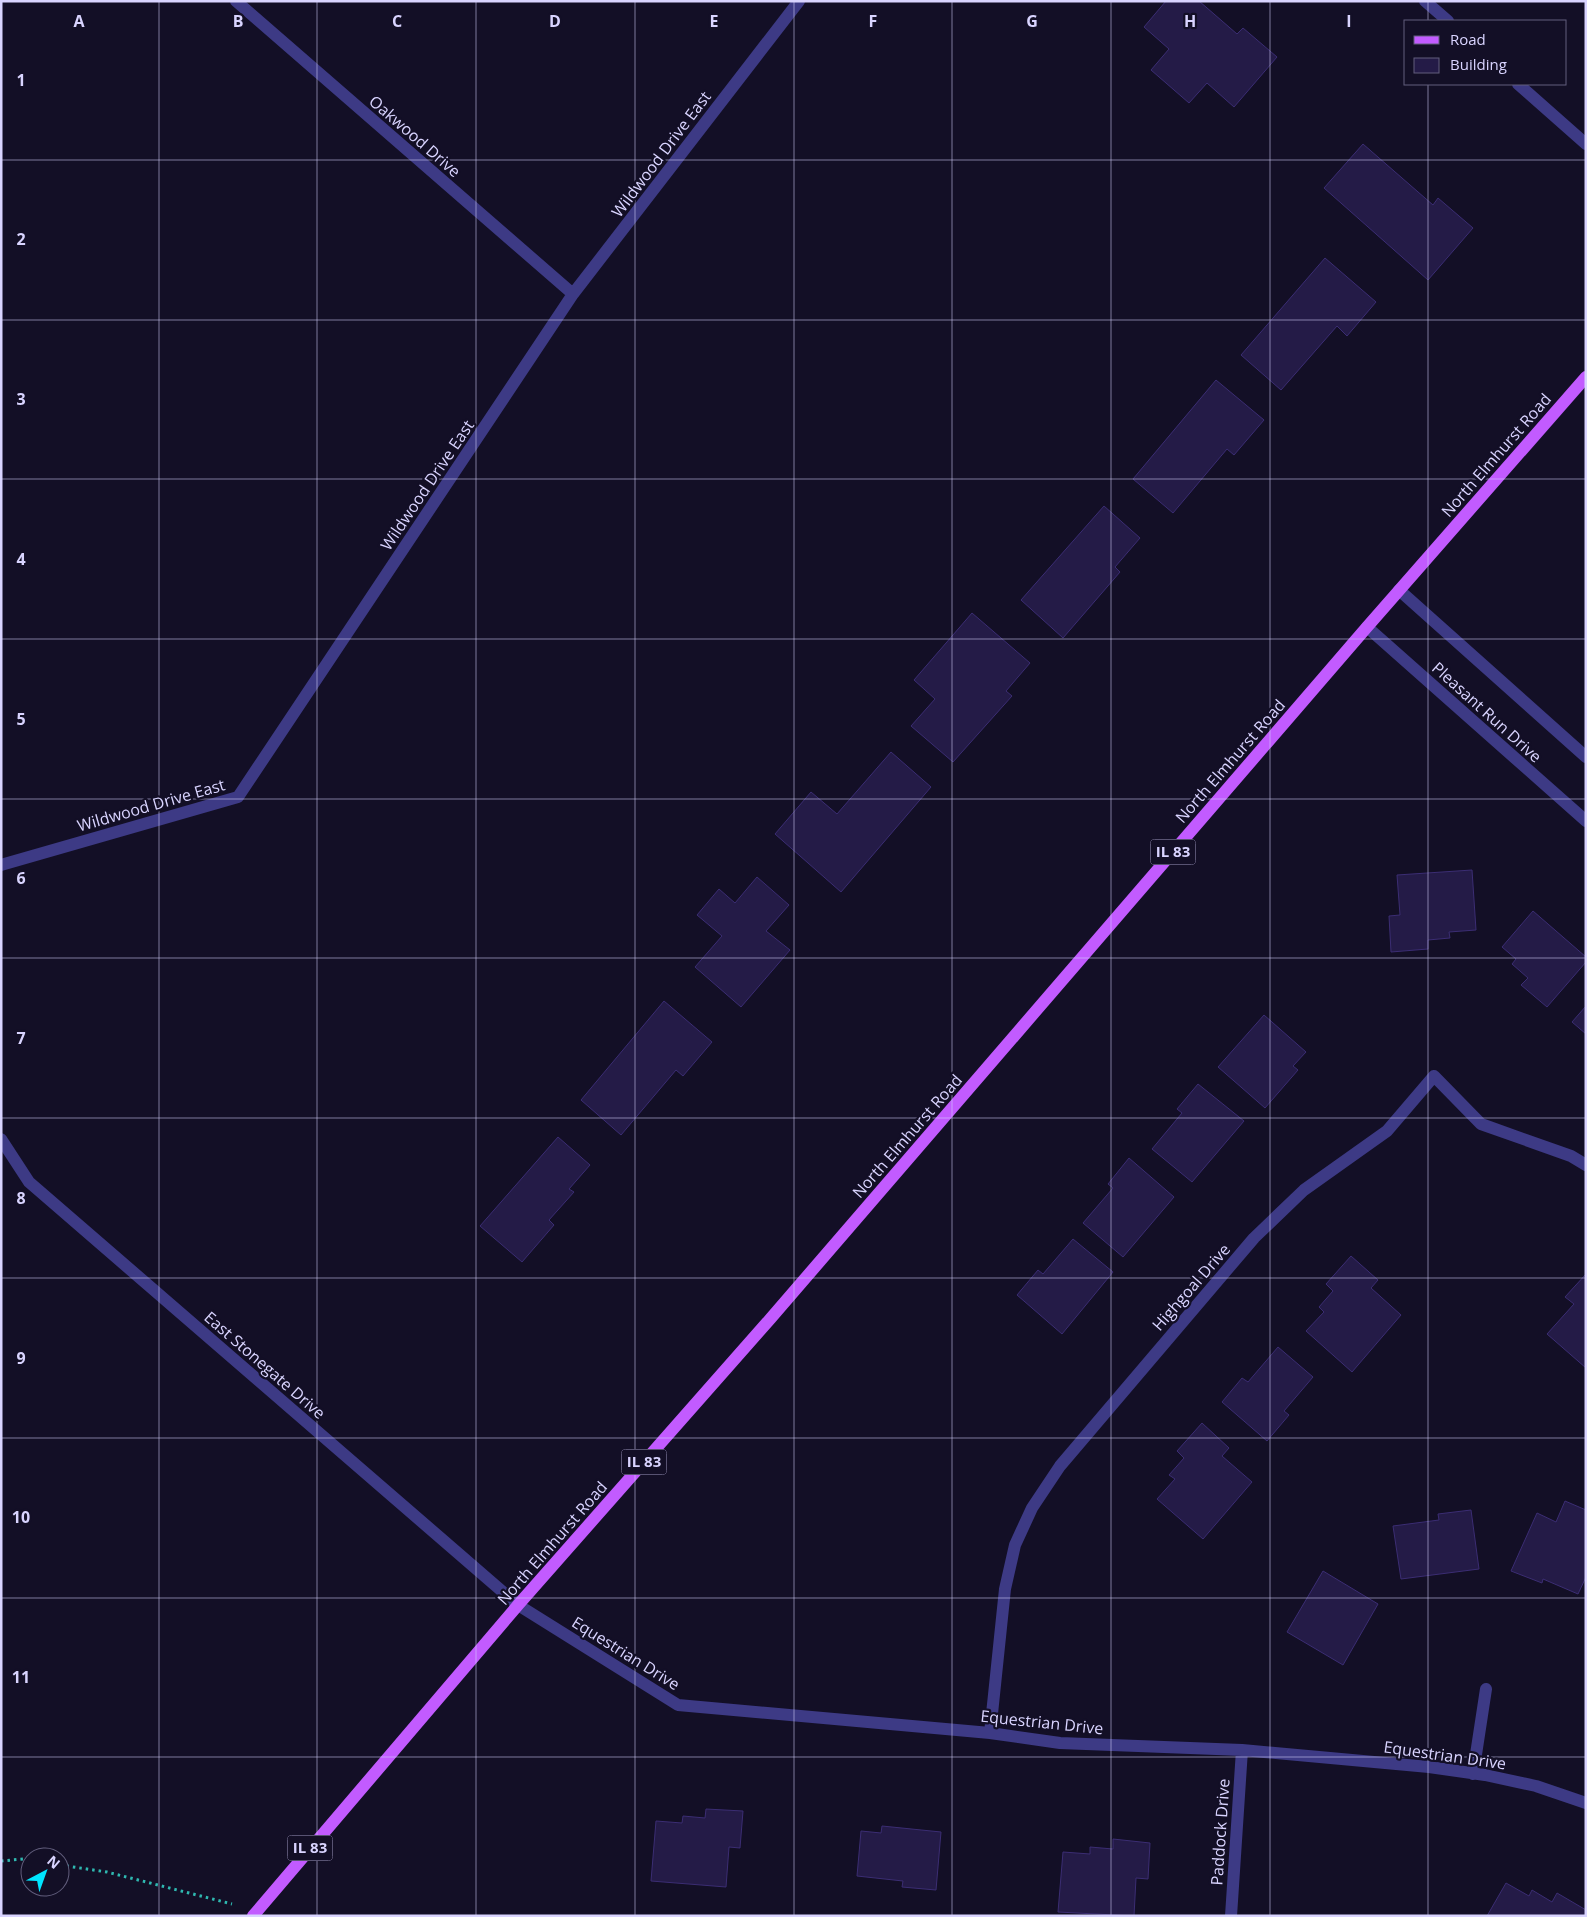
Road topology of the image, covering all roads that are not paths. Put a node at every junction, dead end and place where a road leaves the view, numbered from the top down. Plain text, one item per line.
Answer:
1 (236, 1) edge
2 (799, 1) edge
3 (1425, 1) edge
4 (1447, 20) edge
5 (1519, 85) edge
6 (1586, 144) edge
7 (574, 294) junction
8 (1586, 377) edge
9 (1399, 590) junction
10 (1367, 627) junction
11 (1586, 757) edge
12 (1586, 821) edge
13 (1, 865) edge
14 (1, 1139) edge
15 (1586, 1165) edge
16 (518, 1606) junction
17 (1486, 1689) dead end
18 (990, 1733) junction
19 (1242, 1750) junction
20 (1473, 1774) junction
21 (1586, 1803) edge
22 (252, 1916) edge
23 (1231, 1916) edge

1 - 7 street, Oakwood Drive
2 - 7 street, Wildwood Drive East
3 - 4 street
5 - 6 street
7 - 13 street, Wildwood Drive East
8 - 9 main road, North Elmhurst Road / IL 83
9 - 10 main road, North Elmhurst Road / IL 83
9 - 11 street, Pleasant Run Drive
10 - 12 street, Pleasant Run Drive
10 - 16 main road, North Elmhurst Road / IL 83
14 - 16 street, East Stonegate Drive
15 - 18 street, Highgoal Drive
16 - 18 street, Equestrian Drive
16 - 22 main road, North Elmhurst Road / IL 83
17 - 20 street
18 - 19 street, Equestrian Drive
19 - 20 street, Equestrian Drive
19 - 23 street, Paddock Drive
20 - 21 street, Equestrian Drive

